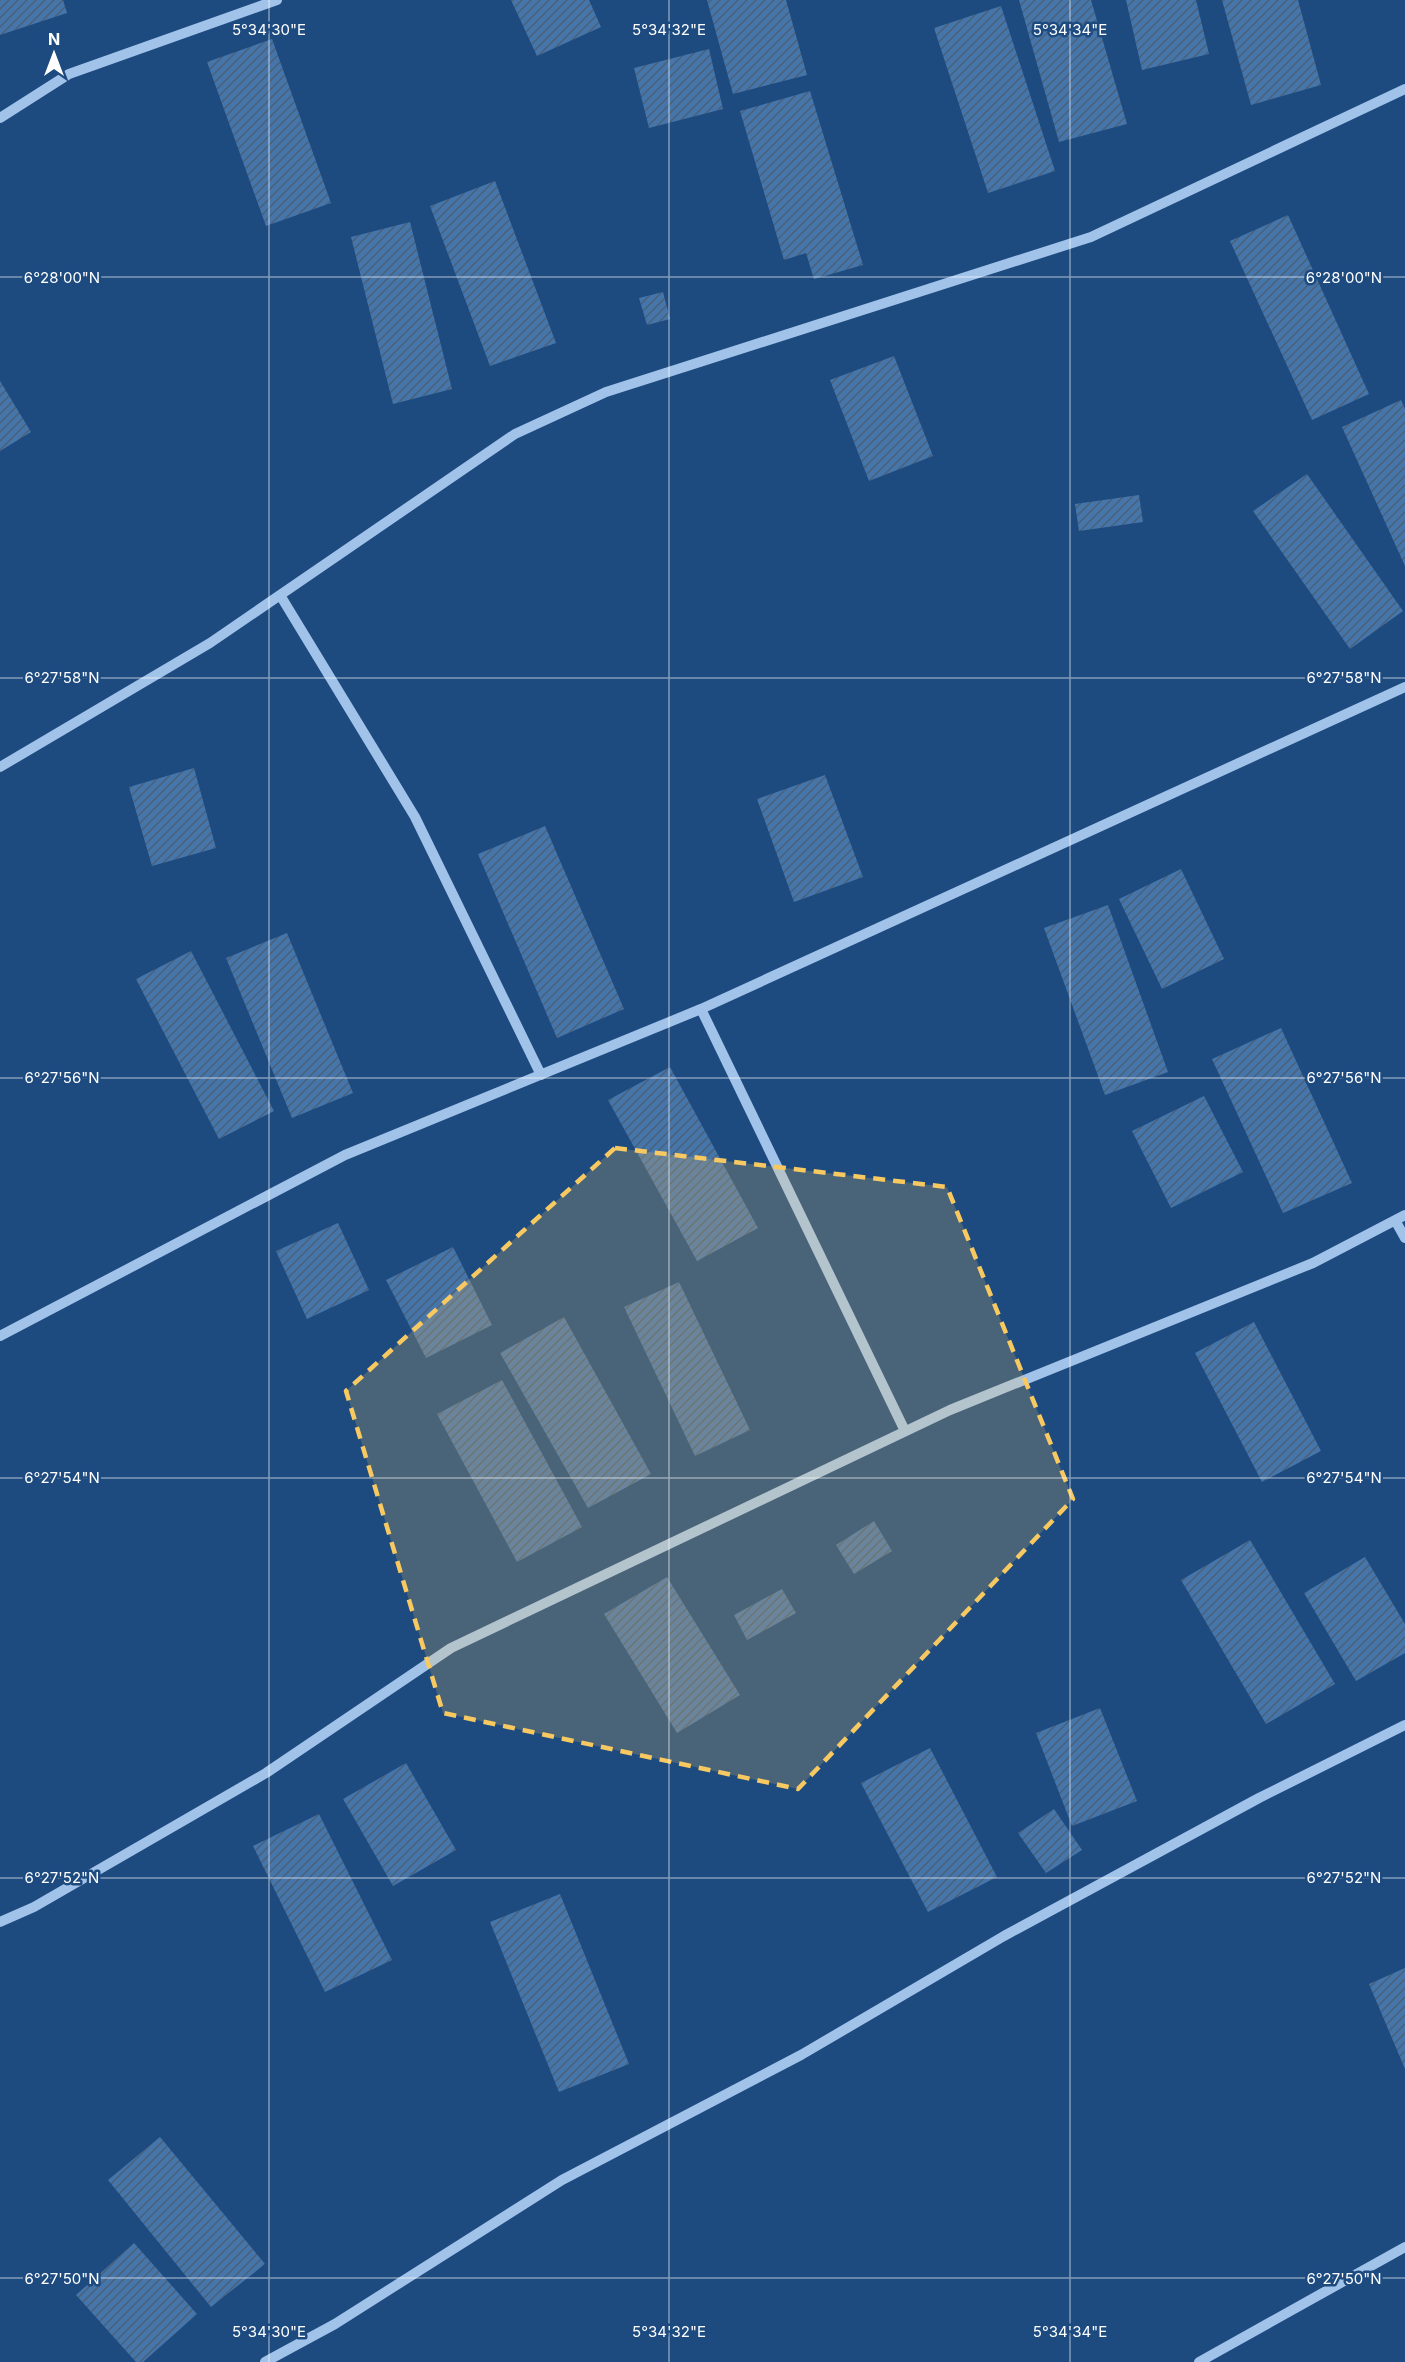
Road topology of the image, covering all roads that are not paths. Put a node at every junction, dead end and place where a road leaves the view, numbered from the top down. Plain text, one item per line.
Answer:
1 (277, 0) edge
2 (1405, 89) edge
3 (0, 118) edge
4 (280, 595) junction
5 (1405, 687) edge
6 (0, 767) edge
7 (701, 1009) junction
8 (541, 1075) junction
9 (1400, 1218) edge
10 (1405, 1238) edge
11 (0, 1336) edge
12 (905, 1431) junction
13 (1405, 1725) edge
14 (0, 1922) edge
15 (1405, 2247) edge
16 (265, 2362) edge
17 (1198, 2362) edge

1 - 3 street
2 - 4 street
4 - 6 street
4 - 8 street
5 - 7 street
7 - 8 street
7 - 12 street
8 - 11 street
9 - 10 street
9 - 12 street
12 - 14 street
13 - 16 street
15 - 17 street

